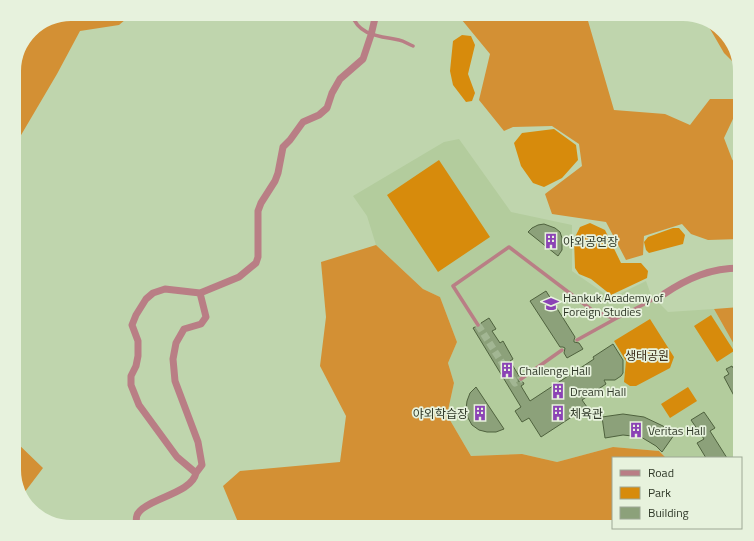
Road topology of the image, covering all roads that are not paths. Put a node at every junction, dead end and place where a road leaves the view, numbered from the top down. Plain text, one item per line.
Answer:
1 (354, 21) edge
2 (374, 21) edge
3 (371, 35) junction
4 (413, 46) dead end
5 (733, 268) edge
6 (200, 293) junction
7 (664, 294) joint
8 (615, 319) junction
9 (478, 325) tunnel mouth
10 (577, 340) dead end
11 (562, 350) dead end
12 (521, 379) dead end
13 (196, 473) junction
14 (136, 520) edge

1 - 3 lane
2 - 3 street
3 - 4 lane
3 - 6 street
5 - 7 street
6 - 13 street
6 - 13 street
7 - 8 lane
8 - 9 lane
8 - 10 lane
11 - 12 lane
13 - 14 street

